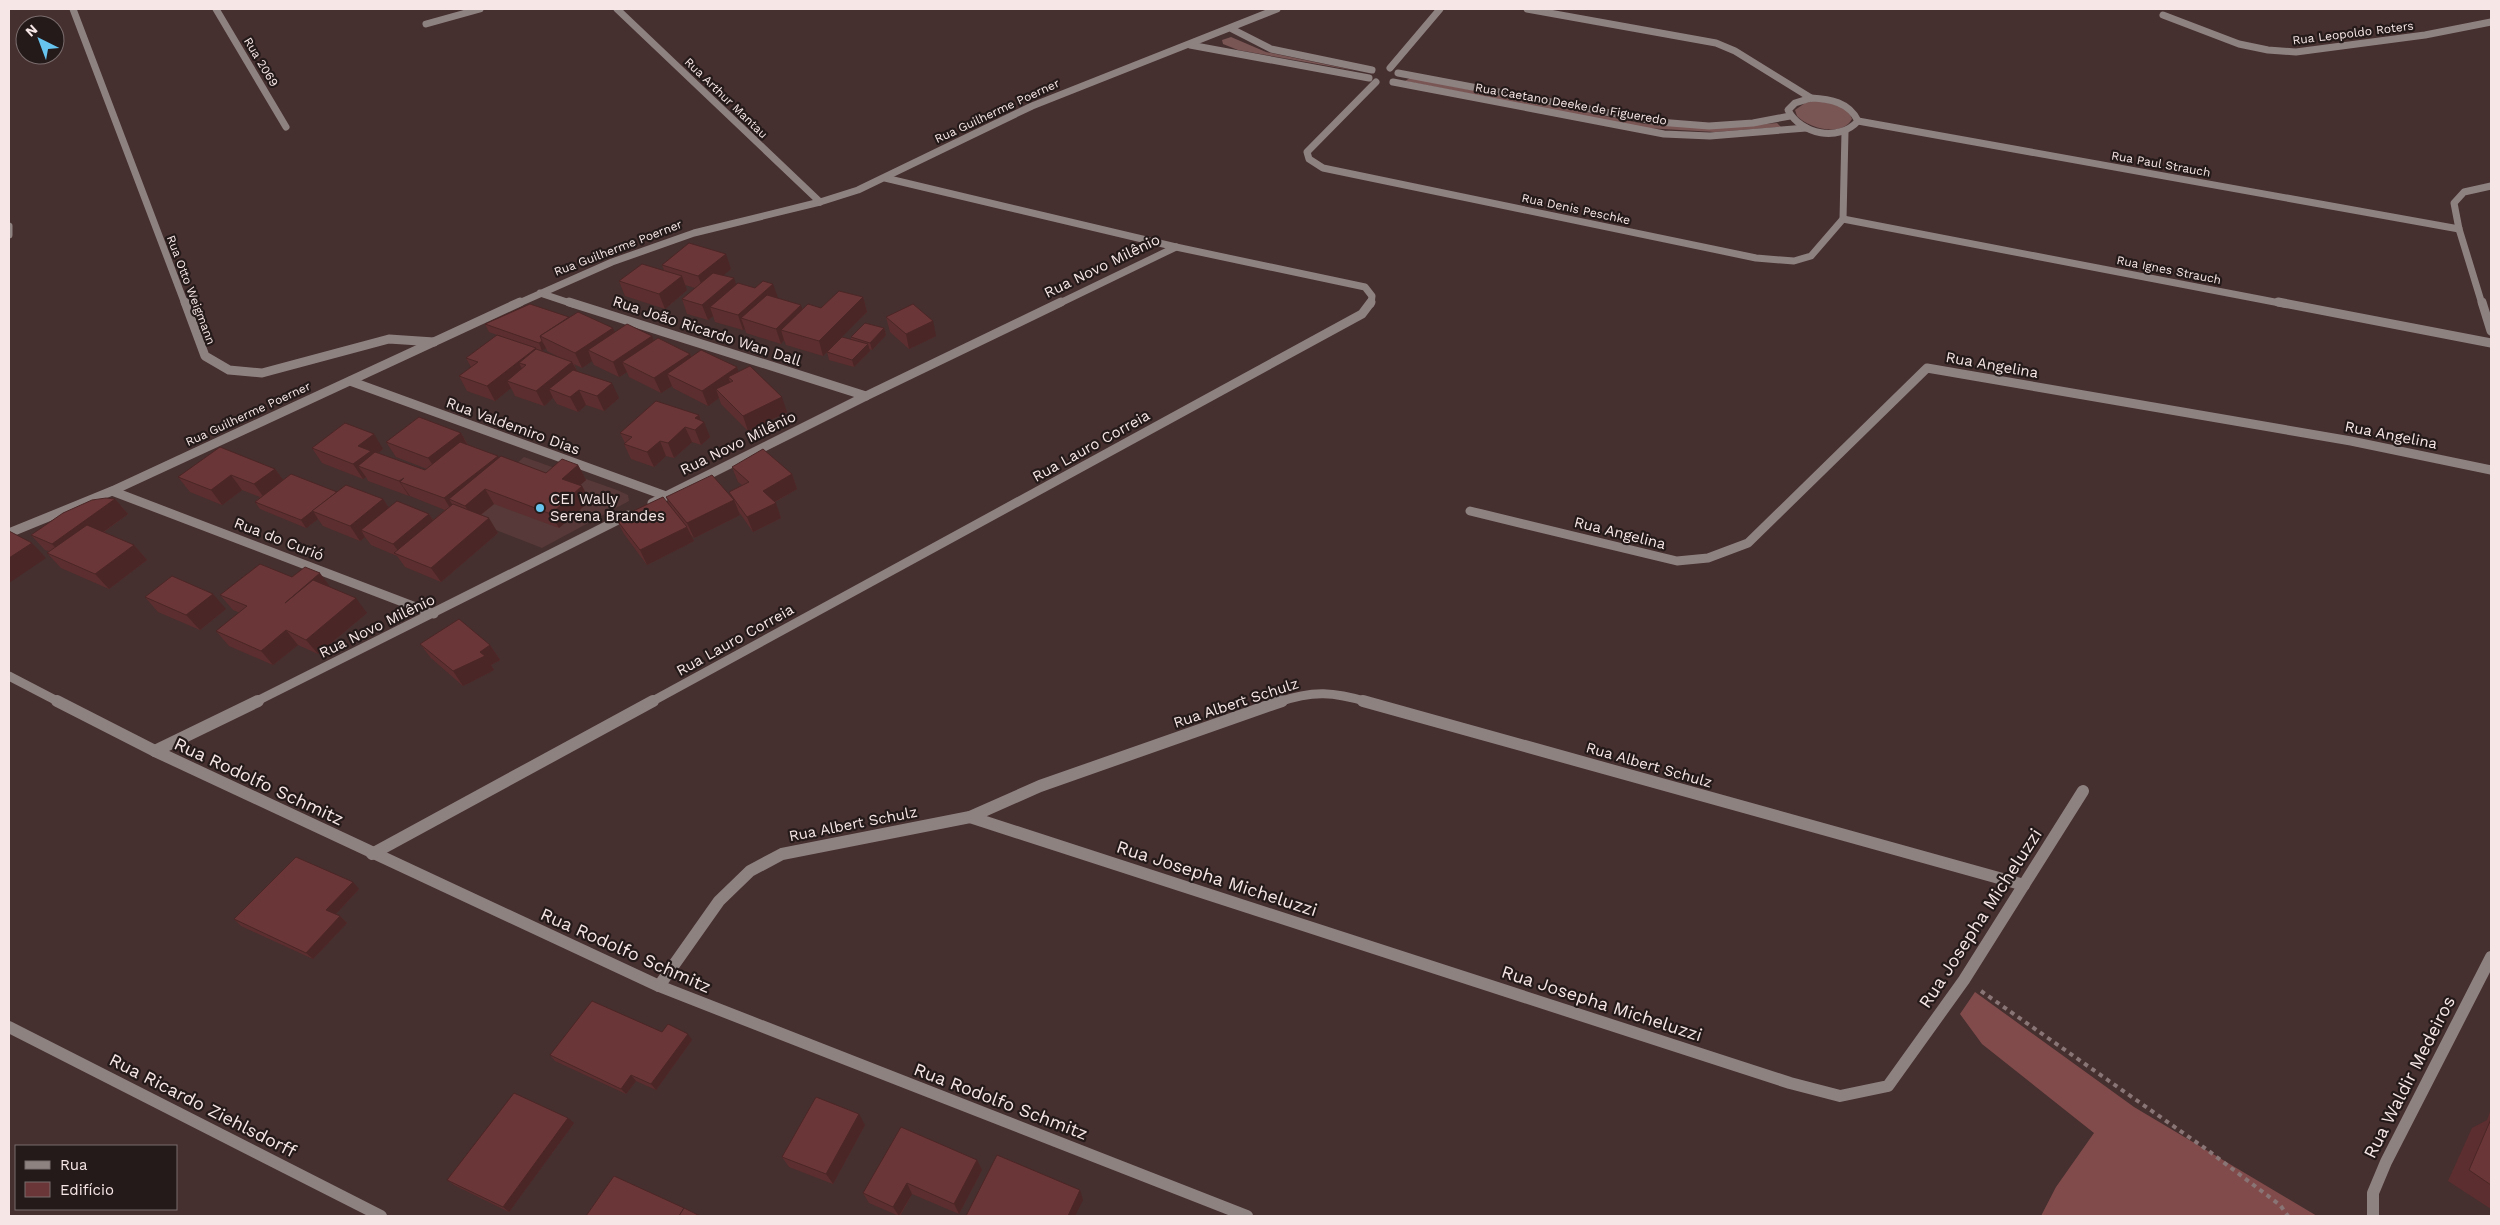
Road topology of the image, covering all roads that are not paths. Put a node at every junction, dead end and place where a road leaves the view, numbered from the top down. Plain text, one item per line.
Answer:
1 (73, 9) edge
2 (216, 9) edge
3 (480, 9) edge
4 (617, 9) edge
5 (1277, 9) edge
6 (1440, 9) edge
7 (1527, 9) edge
8 (2162, 15) dead end
9 (2491, 22) edge
10 (426, 24) dead end
11 (1232, 28) junction
12 (1190, 45) junction
13 (1381, 68) junction
14 (1398, 74) junction
15 (1368, 78) junction
16 (1384, 82) junction
17 (1811, 98) junction
18 (1790, 116) junction
19 (1858, 121) junction
20 (286, 127) dead end
21 (1806, 128) junction
22 (1845, 132) junction
23 (886, 178) junction
24 (2491, 186) edge
25 (820, 202) junction
26 (1842, 219) junction
27 (9, 226) edge
28 (2459, 229) junction
29 (9, 235) edge
30 (1176, 247) junction
31 (540, 293) junction
32 (2491, 330) edge
33 (434, 342) junction
34 (2491, 343) edge
35 (350, 381) junction
36 (866, 396) junction
37 (2491, 470) edge
38 (112, 491) junction
39 (666, 496) junction
40 (1470, 511) dead end
41 (9, 533) edge
42 (434, 614) junction
43 (9, 676) edge
44 (155, 752) junction
45 (2083, 790) dead end
46 (970, 817) junction
47 (372, 854) junction
48 (2024, 885) junction
49 (2491, 957) edge
50 (659, 986) junction
51 (9, 1027) edge
52 (381, 1216) edge
53 (1247, 1216) edge
54 (2372, 1216) edge

1 - 33 street, Rua Otto Weigmann
2 - 20 street, Rua 2069
3 - 10 street
4 - 25 street, Rua Arthur Mantau
5 - 11 street, Rua Guilherme Poerner
6 - 13 street
7 - 17 street
8 - 9 street, Rua Leopoldo Roters
11 - 12 street, Rua Guilherme Poerner
11 - 13 street
12 - 15 street
12 - 23 street, Rua Guilherme Poerner
13 - 14 street
13 - 15 street
14 - 16 street
14 - 18 street, Rua Caetano Deeke de Figueredo
15 - 16 street, Rua Caetano Deeke de Figueredo
16 - 21 street, Rua Caetano Deeke de Figueredo
16 - 26 street, Rua Denis Peschke
17 - 18 street
17 - 19 street
18 - 21 street
19 - 22 street
19 - 28 street, Rua Paul Strauch
21 - 22 street
22 - 26 street
23 - 25 street, Rua Guilherme Poerner
23 - 30 street, Rua Lauro Correia
24 - 28 street
25 - 31 street, Rua Guilherme Poerner
26 - 34 street, Rua Ignes Strauch
27 - 29 street
28 - 32 street
30 - 36 street, Rua Novo Milênio
30 - 47 street, Rua Lauro Correia
31 - 33 street, Rua Guilherme Poerner
31 - 36 street, Rua João Ricardo Wan Dall
33 - 35 street, Rua Guilherme Poerner
35 - 38 street, Rua Guilherme Poerner
35 - 39 street, Rua Valdemiro Dias
36 - 39 street, Rua Novo Milênio
37 - 40 street, Rua Angelina
38 - 41 street, Rua Guilherme Poerner
38 - 42 street, Rua do Curió
39 - 42 street, Rua Novo Milênio
42 - 44 street, Rua Novo Milênio
43 - 44 street, Rua Rodolfo Schmitz
44 - 47 street, Rua Rodolfo Schmitz
45 - 48 street, Rua Josepha Micheluzzi
46 - 48 street, Rua Albert Schulz
46 - 48 street, Rua Josepha Micheluzzi
46 - 50 street, Rua Albert Schulz
47 - 50 street, Rua Rodolfo Schmitz
49 - 54 street, Rua Waldir Medeiros
50 - 53 street, Rua Rodolfo Schmitz
51 - 52 street, Rua Ricardo Ziehlsdorff

